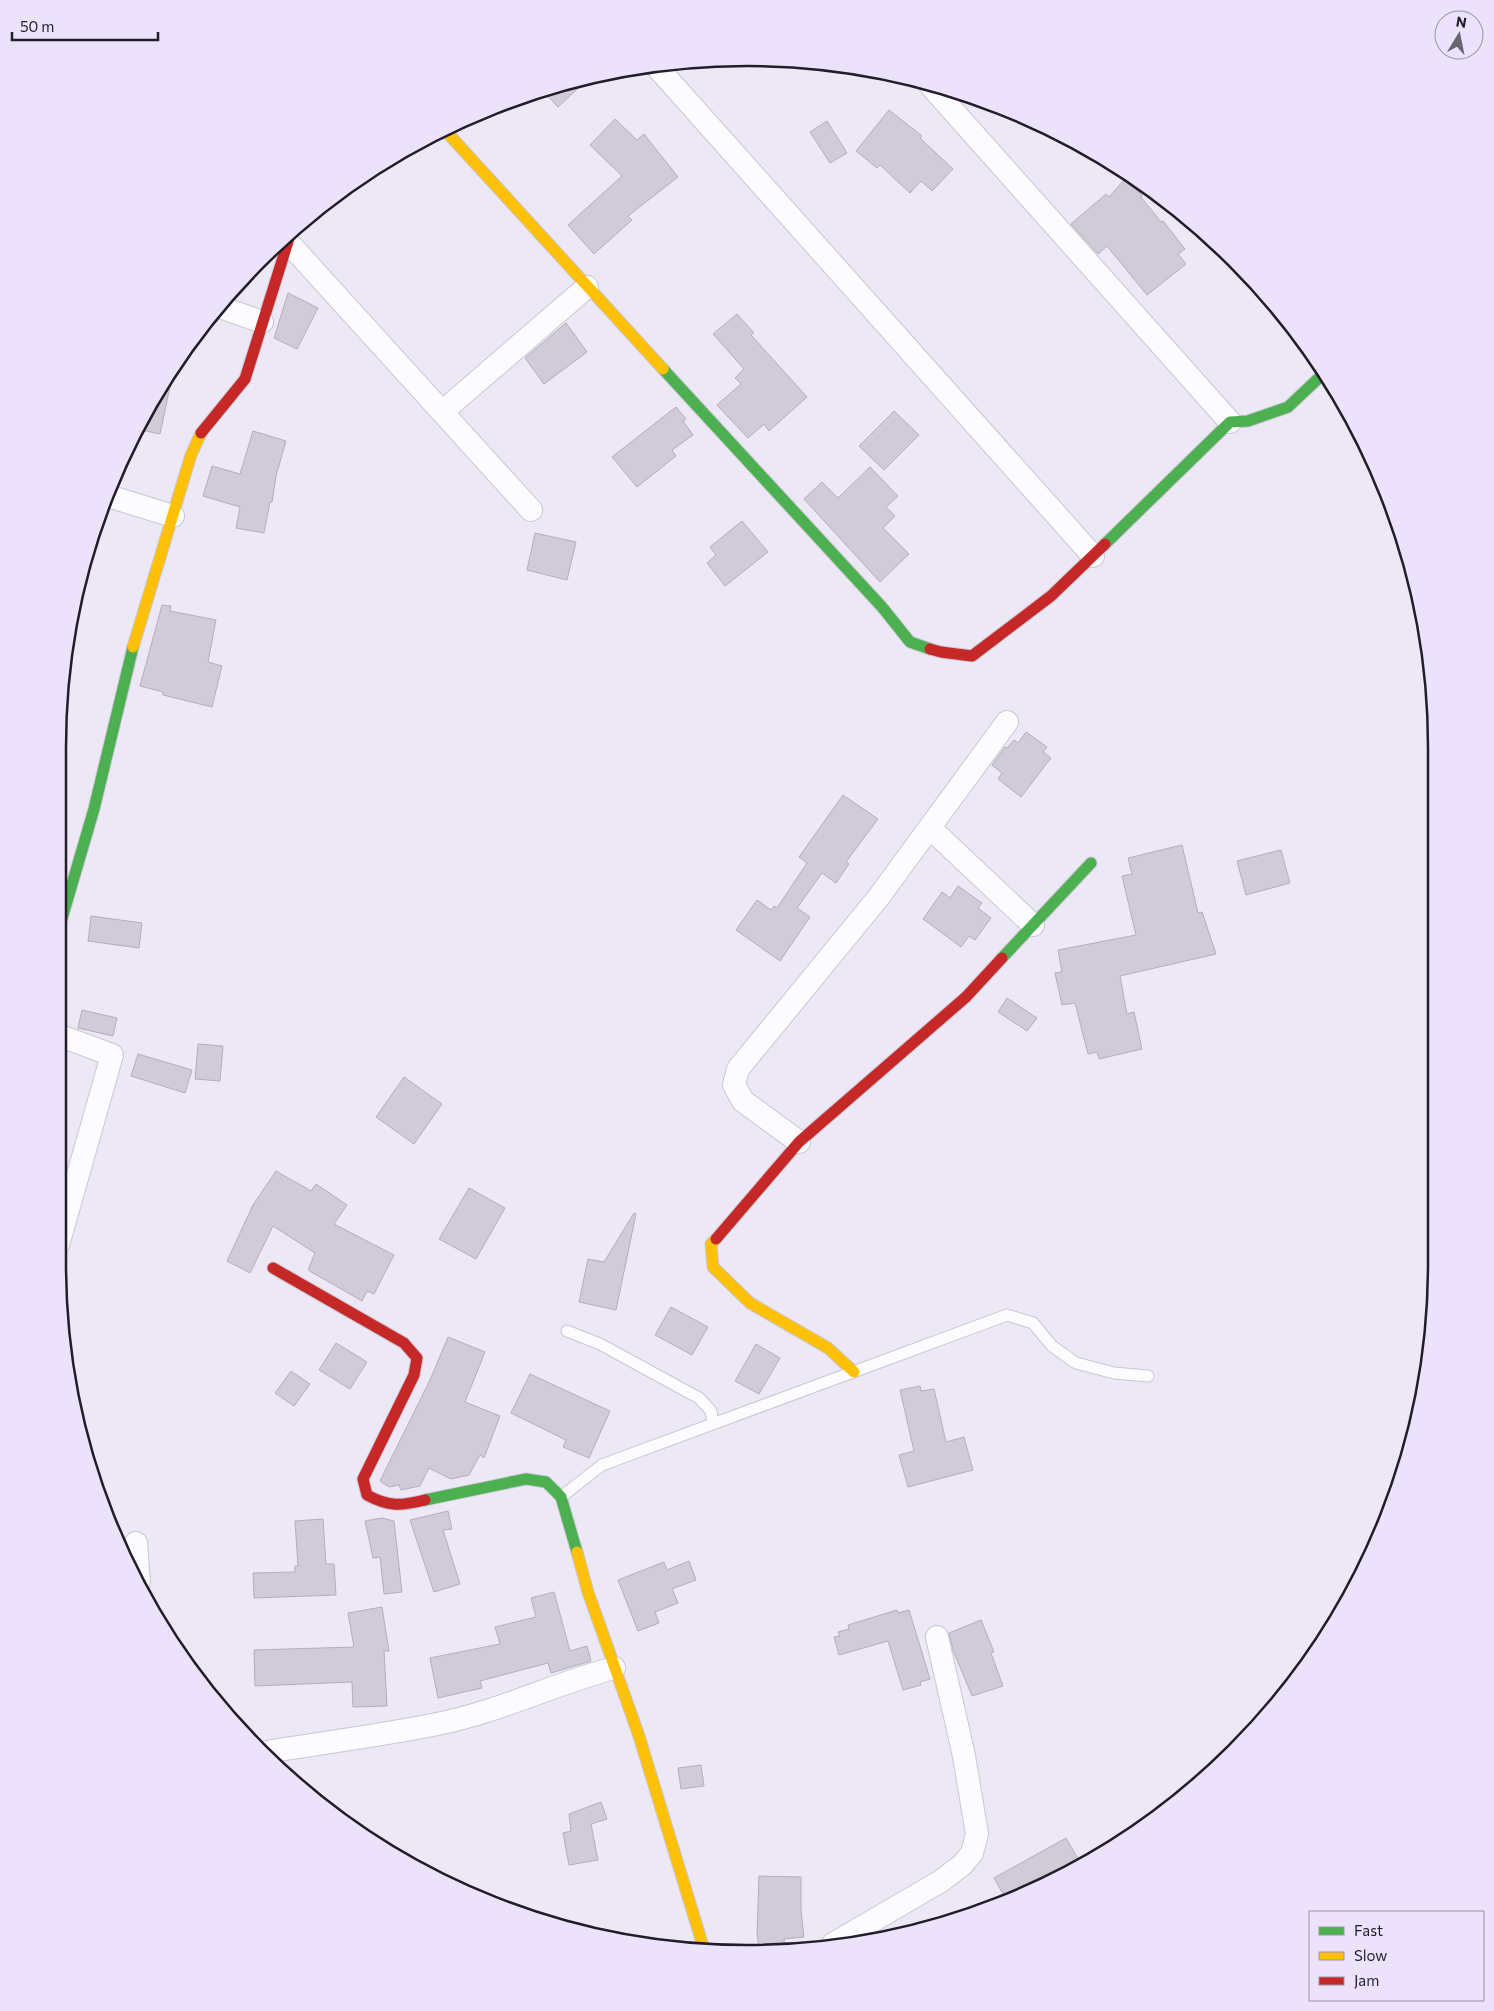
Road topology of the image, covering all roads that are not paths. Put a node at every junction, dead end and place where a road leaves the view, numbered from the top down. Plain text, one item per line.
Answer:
1 (661, 72) edge
2 (937, 93) edge
3 (449, 135) edge
4 (293, 240) edge
5 (286, 247) edge
6 (587, 287) junction
7 (226, 309) edge
8 (262, 322) junction
9 (1319, 378) edge
10 (442, 412) junction
11 (1230, 422) junction
12 (114, 498) edge
13 (531, 510) dead end
14 (173, 516) junction
15 (1093, 556) junction
16 (1007, 722) dead end
17 (930, 828) junction
18 (1091, 864) dead end
19 (66, 905) edge
20 (1033, 925) junction
21 (66, 1038) edge
22 (799, 1142) junction
23 (66, 1217) edge
24 (273, 1268) dead end
25 (567, 1331) dead end
26 (854, 1372) junction
27 (1148, 1376) dead end
28 (713, 1424) junction
29 (561, 1497) junction
30 (136, 1543) dead end
31 (138, 1569) edge
32 (937, 1637) dead end
33 (614, 1668) junction
34 (272, 1751) edge
35 (843, 1938) edge
36 (702, 1943) edge

1 - 15 street
2 - 11 street
3 - 6 street
4 - 10 street
5 - 8 street
6 - 10 street
6 - 15 street
7 - 8 street
8 - 14 street
9 - 11 street
10 - 13 street
11 - 15 street
12 - 14 street
14 - 19 street
16 - 17 street
17 - 20 street
17 - 22 street
18 - 20 street
20 - 22 street
21 - 23 street
22 - 26 street
24 - 29 street
25 - 28 lane
26 - 27 lane
26 - 28 lane
28 - 29 lane
29 - 33 street
30 - 31 street
32 - 35 street
33 - 34 street
33 - 36 street

